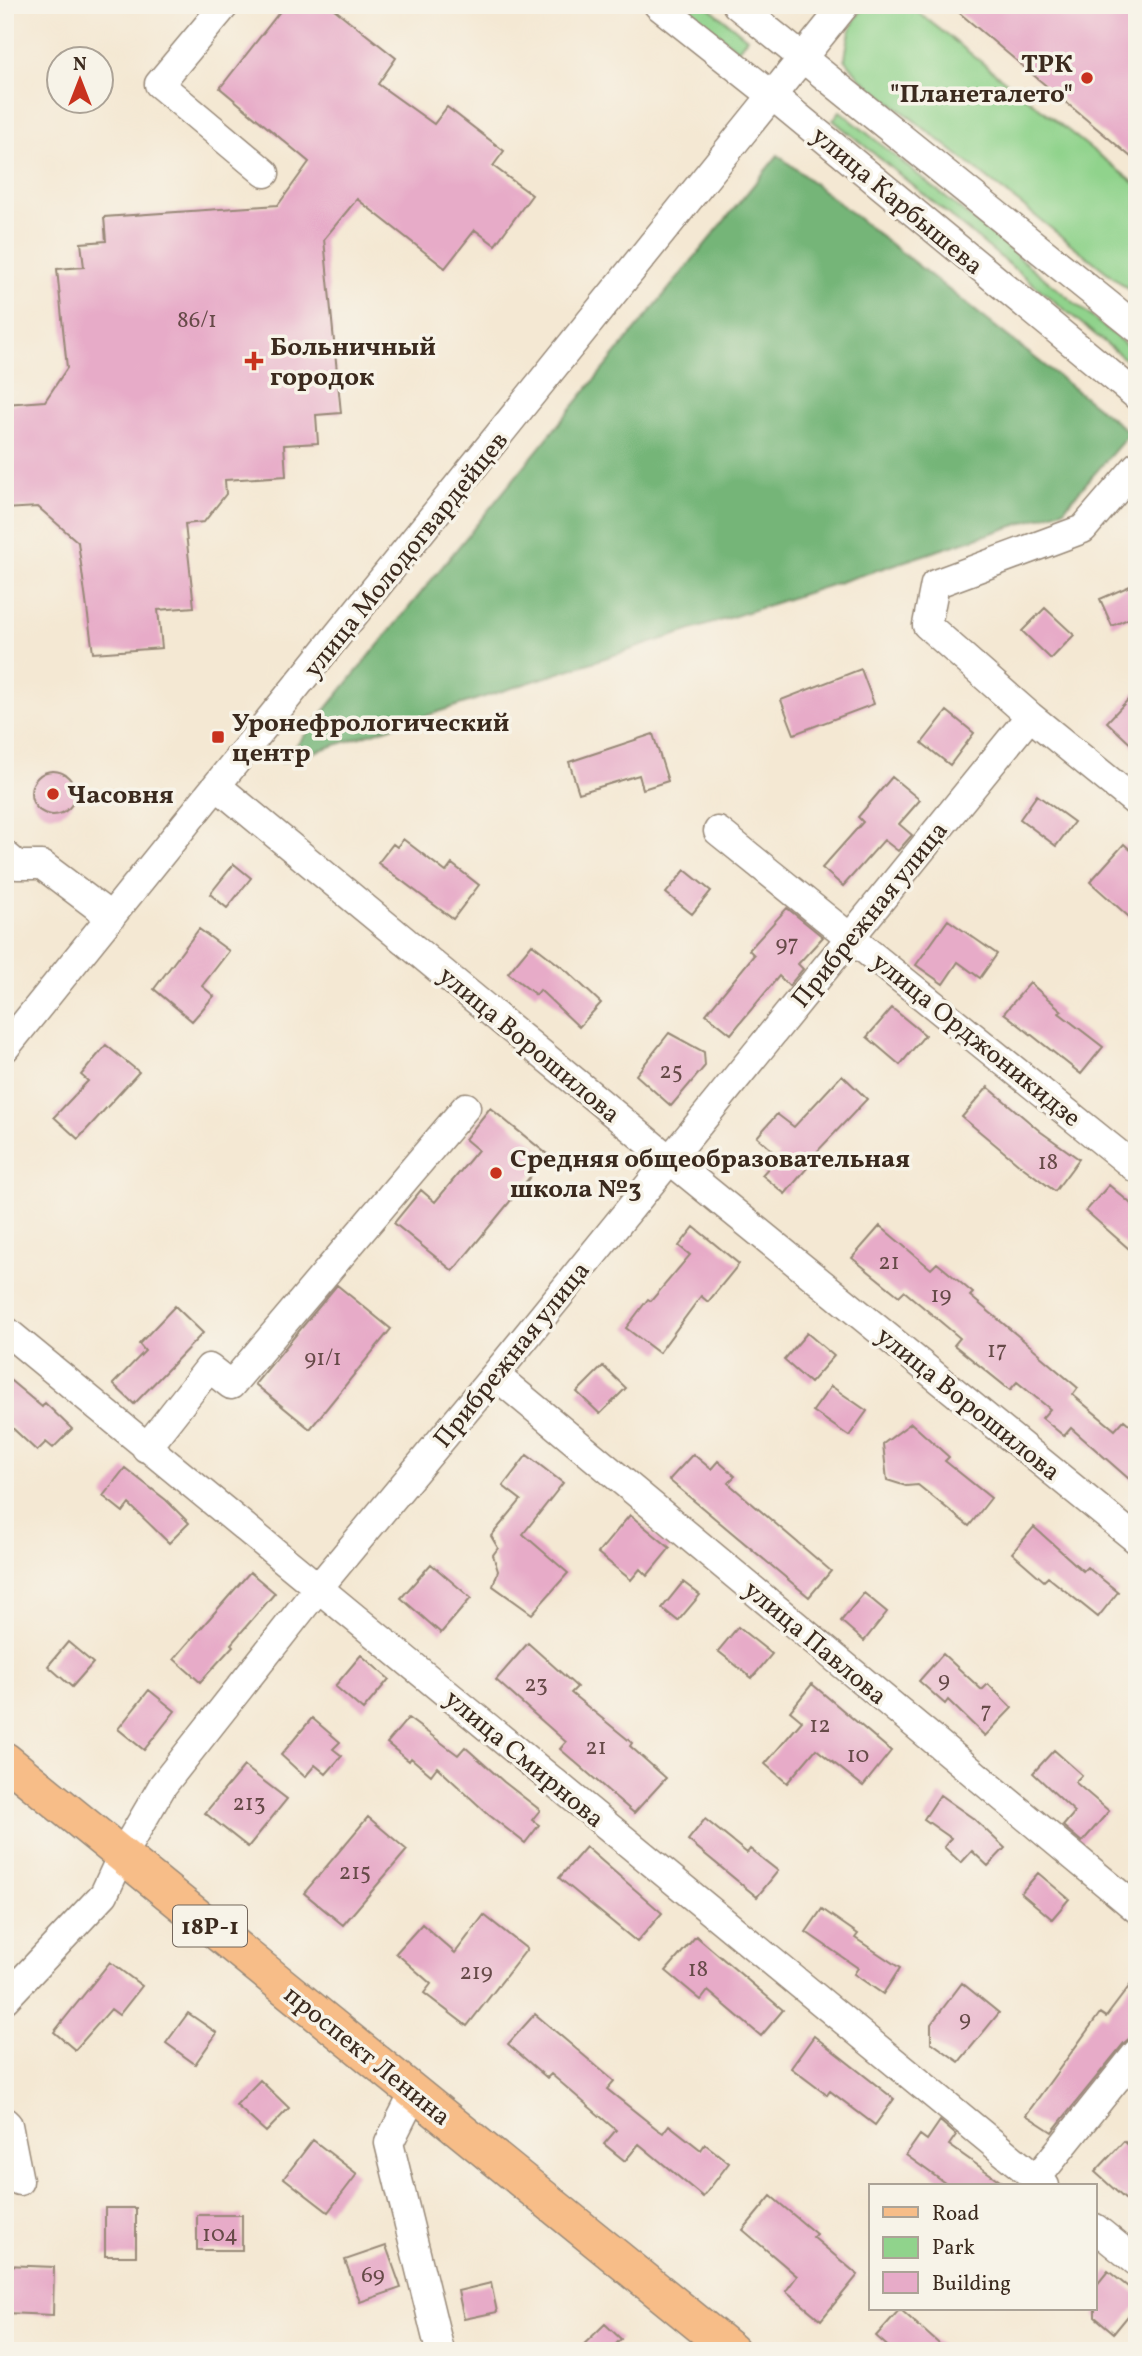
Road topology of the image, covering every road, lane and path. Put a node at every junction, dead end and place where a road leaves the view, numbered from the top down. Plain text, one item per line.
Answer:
1 (225, 5) edge
2 (658, 5) edge
3 (737, 5) edge
4 (845, 5) edge
5 (802, 60) junction
6 (774, 97) junction
7 (265, 173) dead end
8 (1137, 328) edge
9 (1137, 396) edge
10 (1137, 466) edge
11 (1030, 716) junction
12 (217, 786) junction
13 (1137, 803) edge
14 (718, 831) dead end
15 (9, 866) edge
16 (111, 918) junction
17 (851, 937) junction
18 (5, 1048) edge
19 (466, 1107) dead end
20 (670, 1160) junction
21 (1137, 1169) edge
22 (5, 1330) edge
23 (495, 1376) junction
24 (146, 1448) junction
25 (1137, 1539) edge
26 (318, 1587) junction
27 (5, 1760) edge
28 (122, 1855) junction
29 (1137, 1909) edge
30 (5, 1999) edge
31 (1137, 2053) edge
32 (414, 2093) junction
33 (5, 2122) edge
34 (19, 2181) dead end
35 (1040, 2183) edge
36 (1096, 2229) edge
37 (1137, 2262) edge
38 (440, 2351) edge
39 (732, 2351) edge

1 - 7 street
2 - 6 street, улица Карбышева
3 - 5 street, улица Карбышева
4 - 5 street, улица Молодогвардейцев
5 - 6 street, улица Молодогвардейцев
5 - 8 street, улица Карбышева
6 - 9 street, улица Карбышева
6 - 12 street, улица Молодогвардейцев
10 - 11 street
11 - 13 street
11 - 17 street, Прибрежная улица
12 - 16 street, улица Молодогвардейцев
12 - 20 street, улица Ворошилова
14 - 17 street, улица Орджоникидзе
15 - 16 street
16 - 18 street, улица Молодогвардейцев
17 - 20 street, Прибрежная улица
17 - 21 street, улица Орджоникидзе
19 - 24 street
20 - 23 street, Прибрежная улица
20 - 25 street, улица Ворошилова
22 - 24 street, улица Смирнова
23 - 26 street, Прибрежная улица
23 - 29 street, улица Павлова
24 - 26 street, улица Смирнова
26 - 28 street, Прибрежная улица
26 - 35 street, улица Смирнова
27 - 28 main road, проспект Ленина / 18Р-1
28 - 30 street, Прибрежная улица
28 - 32 main road, проспект Ленина / 18Р-1
31 - 35 street
32 - 38 street
32 - 39 main road, проспект Ленина / 18Р-1
33 - 34 street
36 - 37 street

